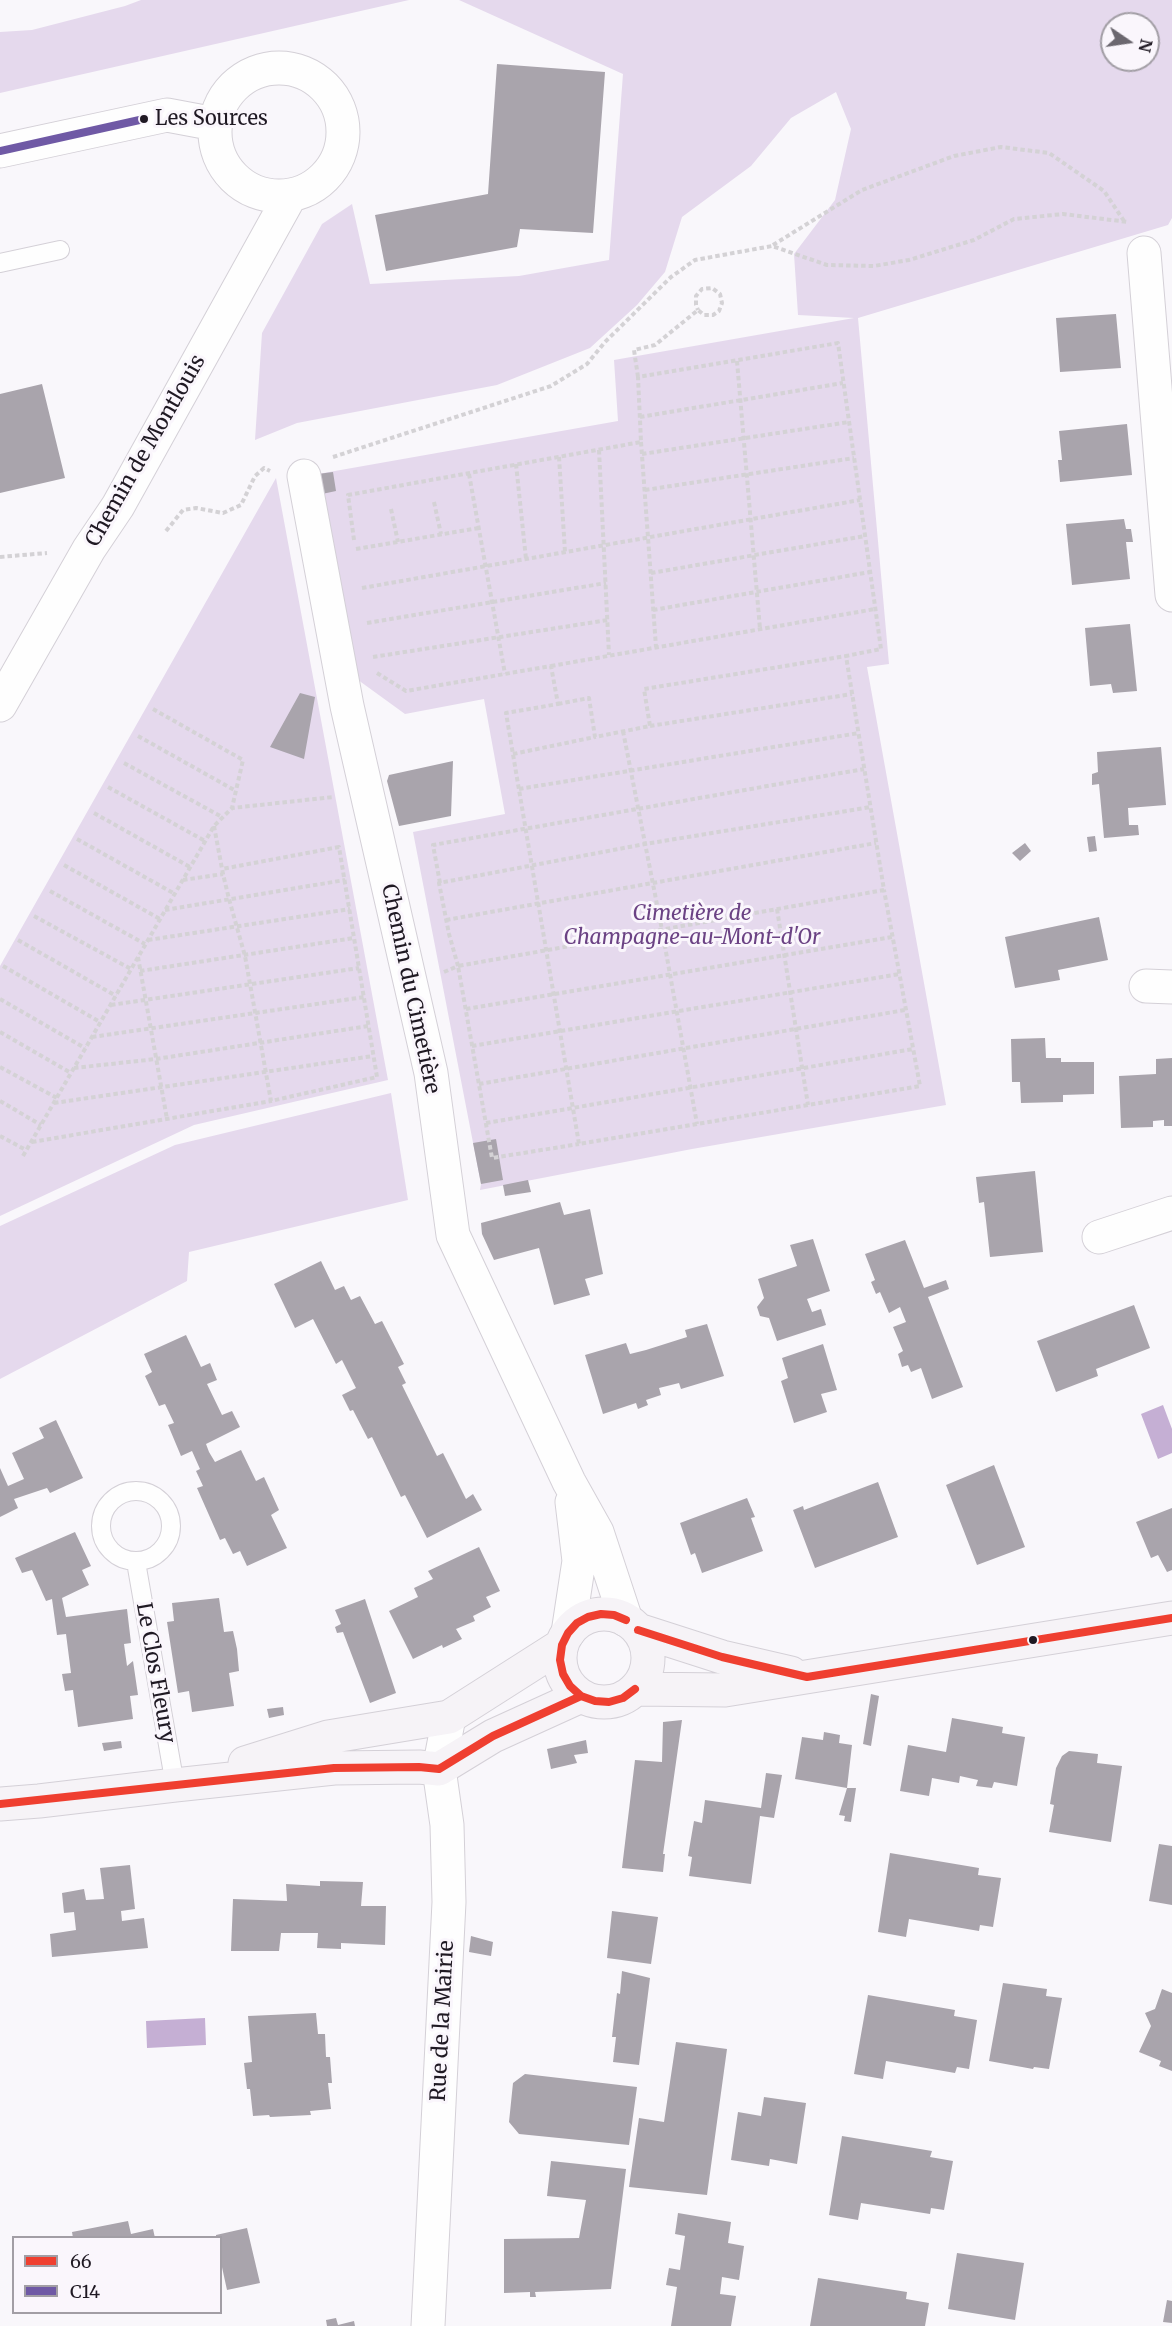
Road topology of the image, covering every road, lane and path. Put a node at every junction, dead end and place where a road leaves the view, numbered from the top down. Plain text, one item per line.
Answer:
1 (215, 124) junction
2 (0, 151) edge
3 (290, 196) junction
4 (1124, 221) junction
5 (1139, 239) joint
6 (772, 246) junction
7 (60, 250) dead end
8 (0, 263) edge
9 (698, 310) junction
10 (737, 361) junction
11 (638, 377) junction
12 (843, 383) junction
13 (740, 400) junction
14 (640, 417) junction
15 (849, 422) junction
16 (743, 437) junction
17 (641, 442) junction
18 (599, 450) junction
19 (642, 454) junction
20 (560, 457) junction
21 (854, 458) junction
22 (516, 465) junction
23 (469, 473) junction
24 (746, 475) junction
25 (304, 476) junction
26 (645, 490) junction
27 (860, 500) junction
28 (434, 502) dead end
29 (392, 509) dead end
30 (750, 520) junction
31 (479, 528) junction
32 (166, 531) dead end
33 (441, 534) junction
34 (648, 536) junction
35 (865, 536) junction
36 (399, 542) junction
37 (603, 544) junction
38 (356, 549) junction
39 (565, 552) junction
40 (753, 556) junction
41 (357, 559) dead end
42 (526, 559) junction
43 (485, 566) junction
44 (870, 572) junction
45 (651, 573) junction
46 (360, 579) dead end
47 (606, 583) junction
48 (756, 592) junction
49 (1172, 595) edge
50 (492, 603) junction
51 (875, 609) junction
52 (653, 610) junction
53 (365, 612) dead end
54 (608, 620) junction
55 (367, 623) junction
56 (760, 629) junction
57 (369, 634) dead end
58 (498, 638) junction
59 (370, 646) dead end
60 (656, 647) junction
61 (609, 655) junction
62 (846, 656) junction
63 (372, 658) junction
64 (551, 666) junction
65 (505, 674) junction
66 (852, 694) junction
67 (558, 704) junction
68 (0, 705) edge
69 (153, 709) dead end
70 (650, 726) junction
71 (623, 731) junction
72 (859, 733) junction
73 (138, 736) dead end
74 (595, 736) junction
75 (513, 754) junction
76 (124, 763) dead end
77 (864, 769) junction
78 (630, 770) junction
79 (108, 787) dead end
80 (519, 789) junction
81 (236, 791) junction
82 (366, 791) junction
83 (871, 807) junction
84 (232, 808) junction
85 (638, 810) junction
86 (94, 813) dead end
87 (222, 817) junction
88 (214, 826) junction
89 (525, 827) junction
90 (77, 839) dead end
91 (205, 841) junction
92 (876, 843) junction
93 (645, 844) junction
94 (64, 865) dead end
95 (532, 866) junction
96 (190, 867) junction
97 (222, 872) junction
98 (183, 880) junction
99 (345, 880) junction
100 (440, 883) junction
101 (652, 884) junction
102 (884, 890) junction
103 (50, 891) dead end
104 (175, 894) junction
105 (229, 899) junction
106 (538, 904) junction
107 (350, 909) junction
108 (777, 909) junction
109 (165, 910) junction
110 (34, 916) dead end
111 (160, 919) junction
112 (446, 920) junction
113 (237, 927) junction
114 (662, 930) junction
115 (892, 937) junction
116 (354, 938) junction
117 (18, 940) dead end
118 (146, 942) junction
119 (546, 951) junction
120 (784, 953) junction
121 (245, 956) junction
122 (138, 957) junction
123 (3, 966) dead end
124 (459, 966) junction
125 (359, 968) junction
126 (131, 969) junction
127 (140, 971) junction
128 (670, 973) junction
129 (899, 974) junction
130 (410, 983) junction
131 (250, 984) junction
132 (790, 992) junction
133 (553, 995) junction
134 (116, 996) junction
135 (364, 997) junction
136 (0, 999) edge
137 (146, 999) junction
138 (111, 1005) junction
139 (466, 1009) junction
140 (905, 1010) junction
141 (676, 1011) junction
142 (255, 1013) junction
143 (100, 1022) junction
144 (368, 1026) junction
145 (151, 1029) junction
146 (796, 1029) junction
147 (560, 1030) junction
148 (0, 1032) edge
149 (92, 1037) junction
150 (261, 1042) junction
151 (472, 1046) junction
152 (85, 1048) junction
153 (683, 1049) junction
154 (913, 1049) junction
155 (374, 1056) junction
156 (156, 1059) junction
157 (0, 1067) edge
158 (74, 1068) junction
159 (802, 1068) junction
160 (567, 1070) junction
161 (266, 1071) junction
162 (71, 1073) junction
163 (479, 1084) junction
164 (690, 1087) junction
165 (161, 1088) junction
166 (0, 1101) edge
167 (55, 1101) junction
168 (271, 1101) junction
169 (808, 1105) junction
170 (573, 1107) junction
171 (167, 1119) junction
172 (486, 1123) junction
173 (697, 1124) junction
174 (41, 1125) junction
175 (0, 1136) edge
176 (31, 1142) junction
177 (579, 1144) junction
178 (26, 1150) junction
179 (23, 1156) dead end
180 (1172, 1213) edge
181 (1099, 1237) dead end
182 (569, 1482) junction
183 (136, 1562) dead end
184 (1172, 1618) edge
185 (632, 1625) junction
186 (565, 1639) junction
187 (807, 1677) junction
188 (635, 1689) junction
189 (581, 1696) junction
190 (449, 1717) junction
191 (439, 1768) junction
192 (175, 1785) junction
193 (0, 1804) edge
194 (428, 2326) edge

1 - 2 street
1 - 3 street
1 - 3 street
3 - 68 street, Chemin de Montlouis
4 - 5 path
4 - 6 path
4 - 6 path
5 - 49 street
6 - 25 path
7 - 8 lane
9 - 9 path
9 - 11 path
10 - 11 path
10 - 12 path
10 - 13 path
11 - 14 path
12 - 13 path
12 - 15 path
13 - 14 path
13 - 16 path
14 - 17 path
15 - 16 path
15 - 21 path
16 - 19 path
16 - 24 path
17 - 18 path
17 - 19 path
18 - 20 path
18 - 37 path
19 - 26 path
20 - 22 path
20 - 39 path
21 - 24 path
21 - 27 path
22 - 23 path
22 - 42 path
23 - 31 path
23 - 38 path
24 - 26 path
24 - 30 path
25 - 32 path
25 - 82 street, Chemin du Cimetière
26 - 34 path
27 - 30 path
27 - 35 path
28 - 33 path
29 - 36 path
30 - 34 path
30 - 40 path
31 - 33 path
31 - 43 path
33 - 36 path
34 - 37 path
34 - 45 path
35 - 40 path
35 - 44 path
36 - 38 path
37 - 39 path
37 - 47 path
38 - 41 path
39 - 42 path
40 - 45 path
40 - 48 path
42 - 43 path
43 - 46 path
43 - 50 path
44 - 48 path
44 - 51 path
45 - 52 path
47 - 50 path
47 - 54 path
48 - 52 path
48 - 56 path
50 - 55 path
50 - 58 path
51 - 56 path
51 - 62 path
52 - 60 path
53 - 55 path
54 - 58 path
54 - 61 path
55 - 57 path
56 - 60 path
58 - 63 path
58 - 65 path
59 - 63 path
60 - 61 path
61 - 64 path
62 - 66 path
62 - 70 path
63 - 65 path
64 - 65 path
64 - 67 path
66 - 70 path
66 - 72 path
67 - 74 path
67 - 75 path
69 - 81 path
70 - 71 path
71 - 74 path
71 - 78 path
72 - 77 path
72 - 78 path
73 - 81 path
74 - 75 path
75 - 80 path
76 - 87 path
77 - 83 path
77 - 85 path
78 - 80 path
78 - 85 path
79 - 91 path
80 - 89 path
81 - 84 path
82 - 84 path
82 - 130 street, Chemin du Cimetière
83 - 92 path
83 - 93 path
84 - 87 path
85 - 89 path
85 - 93 path
86 - 96 path
87 - 88 path
88 - 91 path
88 - 97 path
89 - 95 path
89 - 100 path
90 - 104 path
91 - 96 path
92 - 101 path
92 - 102 path
93 - 95 path
93 - 101 path
94 - 111 path
95 - 100 path
95 - 106 path
96 - 98 path
97 - 98 path
97 - 99 path
97 - 105 path
98 - 104 path
99 - 105 path
99 - 107 path
100 - 112 path
101 - 106 path
101 - 114 path
102 - 108 path
102 - 115 path
103 - 118 path
104 - 109 path
105 - 109 path
105 - 113 path
106 - 112 path
106 - 119 path
107 - 113 path
107 - 116 path
108 - 114 path
108 - 120 path
109 - 111 path
110 - 126 path
111 - 118 path
112 - 124 path
113 - 118 path
113 - 121 path
114 - 119 path
114 - 128 path
115 - 120 path
115 - 129 path
116 - 121 path
116 - 125 path
117 - 134 path
118 - 122 path
119 - 124 path
119 - 133 path
120 - 128 path
120 - 132 path
121 - 127 path
121 - 131 path
122 - 126 path
122 - 127 path
123 - 143 path
124 - 130 path
124 - 139 path
125 - 131 path
125 - 135 path
126 - 134 path
127 - 137 path
128 - 133 path
128 - 141 path
129 - 132 path
129 - 140 path
130 - 182 street, Chemin du Cimetière
131 - 137 path
131 - 142 path
132 - 141 path
132 - 146 path
133 - 139 path
133 - 147 path
134 - 138 path
135 - 142 path
135 - 144 path
136 - 152 path
137 - 138 path
137 - 145 path
138 - 143 path
139 - 151 path
140 - 146 path
140 - 154 path
141 - 147 path
141 - 153 path
142 - 145 path
142 - 150 path
143 - 149 path
144 - 150 path
144 - 155 path
145 - 149 path
145 - 156 path
146 - 153 path
146 - 159 path
147 - 151 path
147 - 160 path
148 - 162 path
149 - 152 path
150 - 156 path
150 - 161 path
151 - 163 path
152 - 158 path
153 - 160 path
153 - 164 path
154 - 159 path
154 - 169 path
155 - 161 path
155 - 168 path
156 - 158 path
156 - 165 path
157 - 167 path
158 - 162 path
159 - 164 path
159 - 169 path
160 - 163 path
160 - 170 path
161 - 165 path
161 - 168 path
162 - 167 path
163 - 172 path
164 - 170 path
164 - 173 path
165 - 167 path
165 - 171 path
166 - 174 path
167 - 174 path
168 - 171 path
169 - 173 path
170 - 172 path
170 - 177 path
171 - 176 path
172 - 177 path
173 - 177 path
174 - 176 path
175 - 178 path
176 - 178 path
178 - 179 path
180 - 181 street
182 - 185 street, Chemin du Cimetière
182 - 186 street, Chemin du Cimetière
183 - 192 lane, Le Clos Fleury
184 - 187 street
185 - 186 street
185 - 187 street
185 - 188 street
186 - 189 street
186 - 190 street
187 - 188 street
188 - 189 street
189 - 191 street
190 - 191 street, Rue de la Mairie
190 - 192 street
191 - 192 street
191 - 194 street, Rue de la Mairie
192 - 193 street

